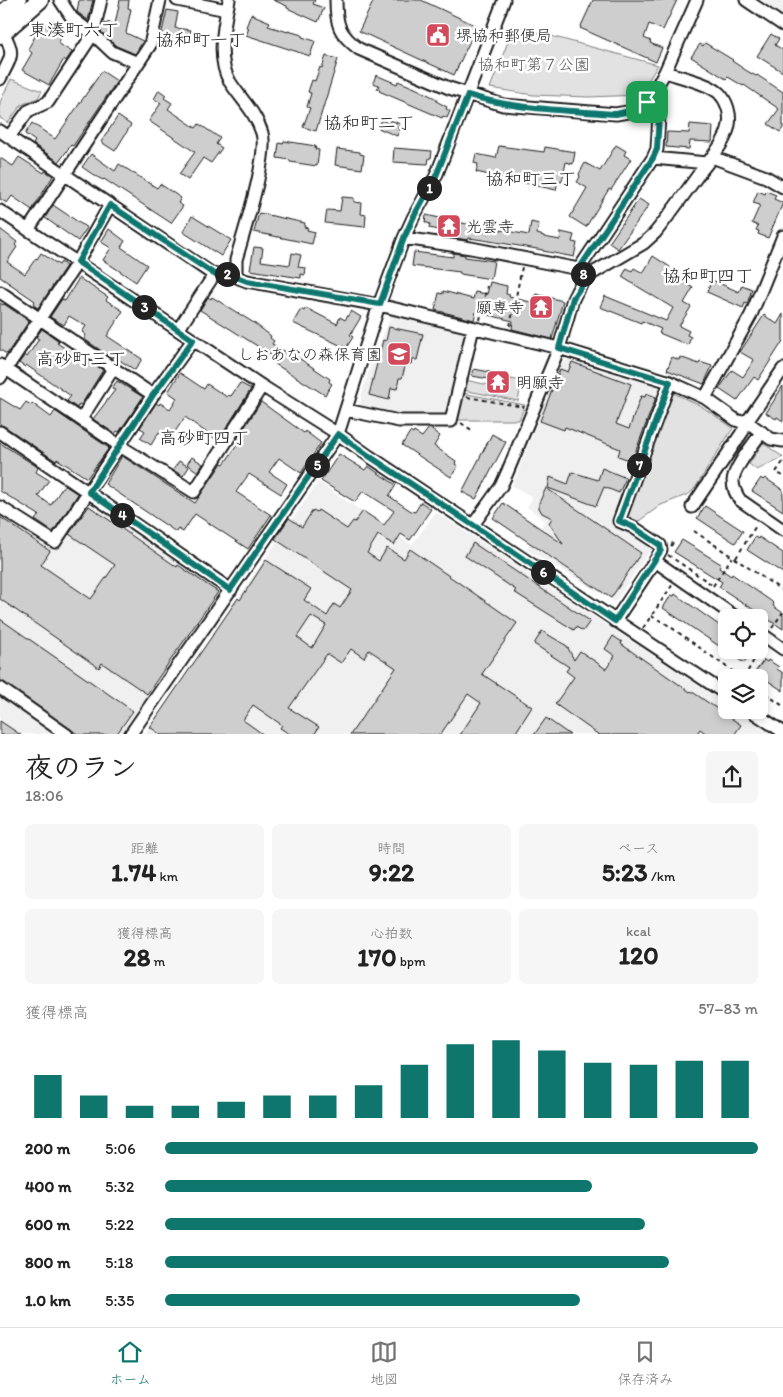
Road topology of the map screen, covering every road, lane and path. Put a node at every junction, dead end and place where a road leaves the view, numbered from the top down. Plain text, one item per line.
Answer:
1 (16, 0) edge
2 (38, 0) edge
3 (60, 0) edge
4 (102, 0) edge
5 (160, 0) edge
6 (177, 0) edge
7 (336, 0) edge
8 (504, 0) edge
9 (697, 0) edge
10 (746, 0) edge
11 (228, 5) edge
12 (0, 14) edge
13 (783, 26) edge
14 (1, 33) edge
15 (93, 34) junction
16 (138, 63) junction
17 (665, 72) junction
18 (0, 79) edge
19 (468, 95) junction
20 (647, 102) junction
21 (4, 134) edge
22 (653, 158) junction
23 (710, 160) junction
24 (64, 174) junction
25 (783, 187) edge
26 (110, 205) junction
27 (0, 211) edge
28 (28, 230) junction
29 (783, 236) edge
30 (404, 238) junction
31 (524, 258) junction
32 (78, 262) junction
33 (579, 269) junction
34 (214, 274) junction
35 (236, 274) junction
36 (586, 279) junction
37 (487, 286) dead end
38 (0, 292) edge
39 (380, 304) junction
40 (39, 318) junction
41 (476, 329) junction
42 (178, 330) junction
43 (508, 336) junction
44 (193, 340) junction
45 (559, 348) junction
46 (113, 369) junction
47 (783, 369) edge
48 (2, 371) edge
49 (670, 382) junction
50 (262, 386) junction
51 (153, 395) junction
52 (457, 395) junction
53 (705, 398) junction
54 (526, 407) dead end
55 (346, 410) junction
56 (81, 419) junction
57 (460, 421) dead end
58 (744, 426) junction
59 (473, 430) dead end
60 (0, 432) edge
61 (762, 432) junction
62 (338, 434) junction
63 (783, 441) edge
64 (120, 446) junction
65 (783, 462) edge
66 (783, 476) edge
67 (89, 492) junction
68 (0, 507) edge
69 (692, 507) dead end
70 (763, 516) junction
71 (473, 525) junction
72 (783, 530) edge
73 (694, 531) dead end
74 (675, 539) dead end
75 (668, 550) dead end
76 (732, 557) junction
77 (673, 558) dead end
78 (735, 559) junction
79 (655, 561) junction
80 (685, 566) junction
81 (677, 577) junction
82 (714, 586) junction
83 (230, 590) junction
84 (783, 590) edge
85 (707, 597) junction
86 (724, 609) edge
87 (651, 616) junction
88 (615, 621) junction
89 (642, 630) dead end
90 (768, 638) edge
91 (783, 649) edge
92 (729, 669) edge
93 (0, 688) edge
94 (718, 689) edge
95 (768, 695) edge
96 (783, 706) edge
97 (764, 719) edge
98 (783, 732) edge
99 (67, 734) edge
100 (130, 734) edge

1 - 12 highway
2 - 14 highway
3 - 15 street
4 - 15 street
5 - 16 street
6 - 11 street
7 - 19 street
8 - 19 street
9 - 17 street
10 - 13 street
11 - 35 street
14 - 18 street
15 - 16 street
15 - 21 street
16 - 24 street
17 - 20 street
17 - 23 street
19 - 20 street
19 - 30 street
20 - 22 street
21 - 24 street
22 - 23 street
22 - 33 street
23 - 25 street
23 - 36 street
24 - 26 street
24 - 28 street
26 - 32 street
26 - 34 street
27 - 28 street
28 - 32 street
29 - 53 street
30 - 31 street
30 - 39 street
31 - 33 street
31 - 43 path
32 - 40 street
32 - 42 street
33 - 36 street
34 - 35 street
34 - 42 street
35 - 39 street
36 - 45 street
37 - 41 path
38 - 40 street
39 - 41 street
39 - 55 street
40 - 46 street
40 - 48 street
41 - 43 street
41 - 52 street
42 - 44 street
43 - 45 street
44 - 50 street
44 - 51 street
45 - 49 street
45 - 71 street
46 - 51 street
46 - 56 street
47 - 58 street
48 - 56 street
49 - 53 street
49 - 79 street
50 - 62 street
50 - 64 street
51 - 64 street
52 - 54 path
52 - 55 street
53 - 58 street
55 - 62 street
56 - 64 street
57 - 59 path
58 - 61 street
58 - 69 street
60 - 67 street
61 - 63 street
61 - 70 street
62 - 71 street
62 - 83 street
64 - 67 street
65 - 66 path
67 - 68 street
67 - 83 street
70 - 72 street
70 - 78 path
71 - 88 street
73 - 76 path
74 - 75 path
76 - 78 path
76 - 82 path
77 - 80 path
78 - 84 path
79 - 81 street
79 - 88 street
80 - 81 path
80 - 82 path
81 - 85 street
81 - 87 path
82 - 85 path
83 - 100 street
85 - 86 street
87 - 89 path
87 - 92 path
88 - 94 street
90 - 91 street
93 - 99 street
95 - 96 path
97 - 98 street

